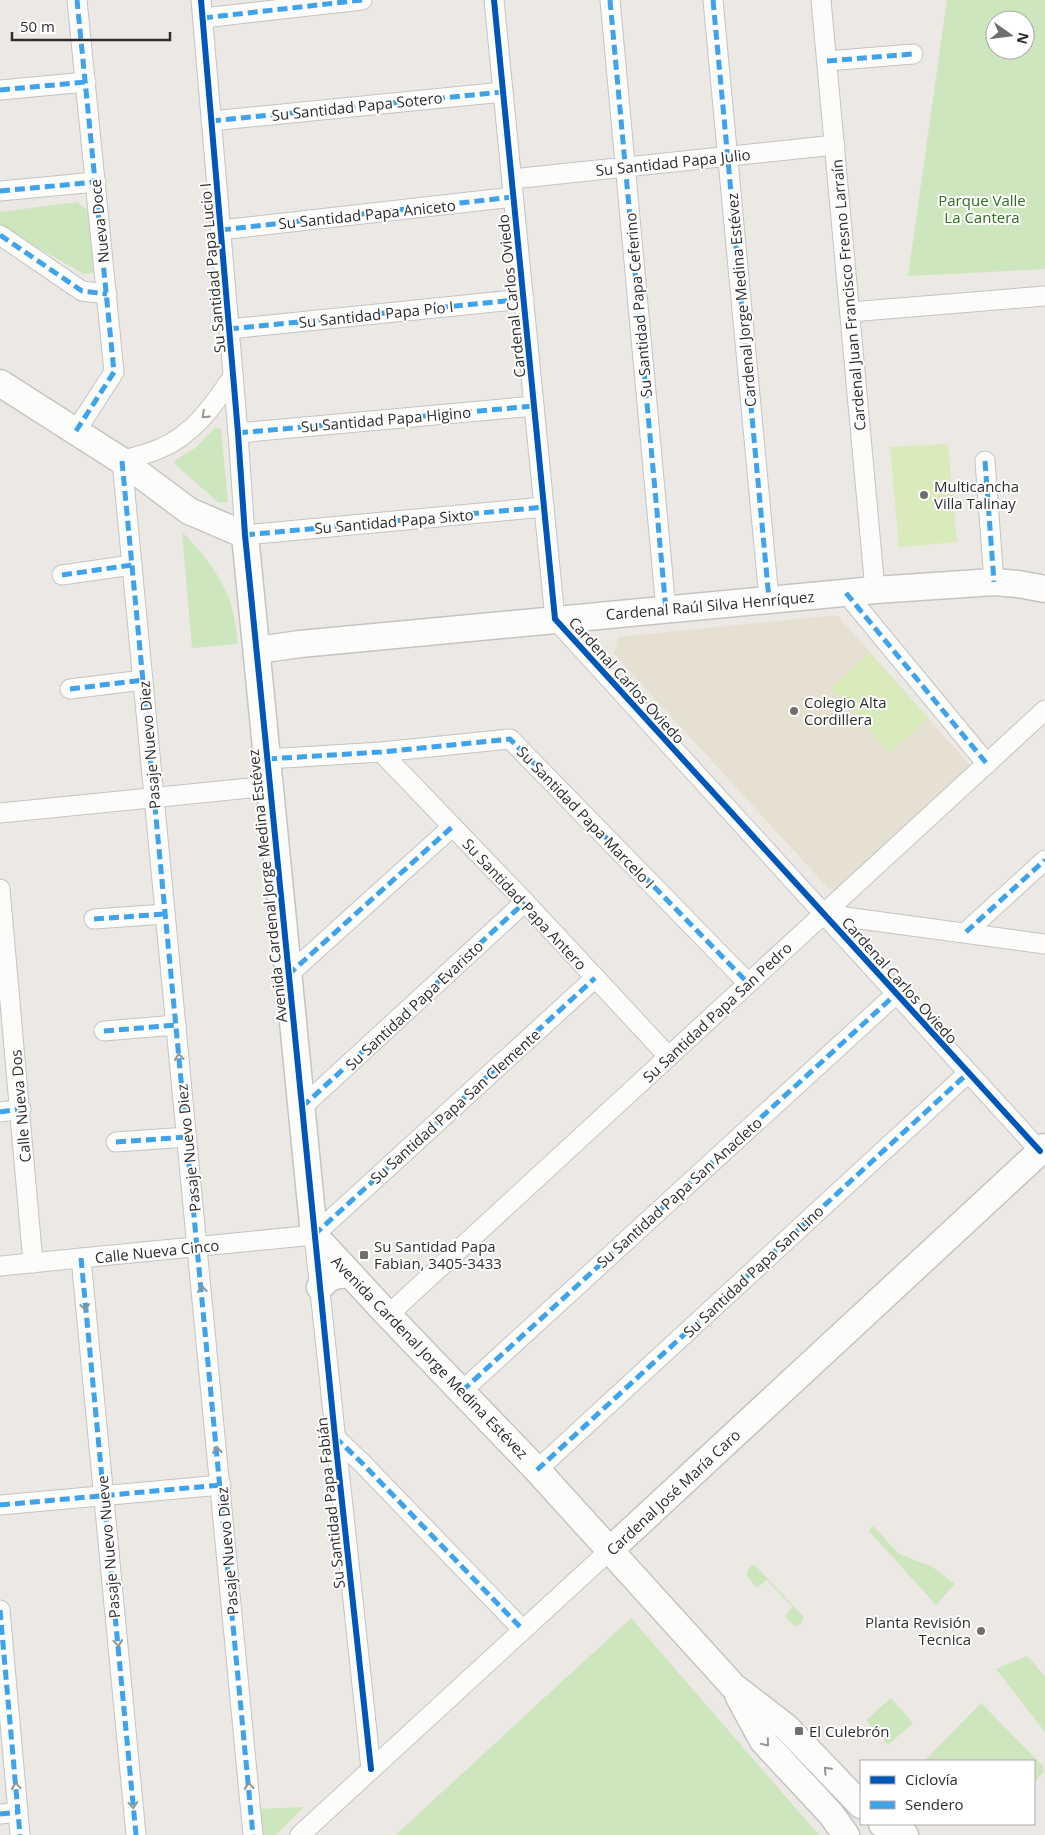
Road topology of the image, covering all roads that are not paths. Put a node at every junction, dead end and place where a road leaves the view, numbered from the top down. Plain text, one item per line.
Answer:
1 (78, 0) edge
2 (362, 0) edge
3 (494, 0) edge
4 (610, 0) edge
5 (713, 0) edge
6 (822, 0) edge
7 (202, 9) edge
8 (913, 54) dead end
9 (827, 60) junction
10 (86, 82) junction
11 (0, 90) edge
12 (503, 92) junction
13 (212, 121) junction
14 (835, 145) junction
15 (728, 156) junction
16 (625, 166) junction
17 (96, 182) junction
18 (512, 188) junction
19 (0, 191) edge
20 (221, 230) junction
21 (0, 236) edge
22 (107, 294) junction
23 (1045, 296) edge
24 (524, 299) junction
25 (850, 312) junction
26 (229, 329) junction
27 (234, 376) junction
28 (0, 383) edge
29 (534, 406) junction
30 (76, 430) junction
31 (238, 433) junction
32 (122, 461) junction
33 (986, 461) dead end
34 (544, 507) junction
35 (245, 535) junction
36 (132, 565) junction
37 (62, 575) dead end
38 (994, 582) junction
39 (1045, 589) edge
40 (875, 590) junction
41 (846, 593) junction
42 (769, 599) junction
43 (666, 610) junction
44 (555, 619) junction
45 (257, 650) junction
46 (143, 680) junction
47 (70, 688) dead end
48 (1045, 710) edge
49 (381, 752) junction
50 (267, 759) junction
51 (987, 764) junction
52 (270, 786) junction
53 (154, 797) junction
54 (0, 813) edge
55 (452, 827) junction
56 (1045, 860) edge
57 (0, 889) edge
58 (525, 902) junction
59 (166, 914) junction
60 (823, 914) junction
61 (94, 919) dead end
62 (966, 932) junction
63 (1045, 944) edge
64 (288, 974) junction
65 (595, 978) junction
66 (748, 983) junction
67 (896, 994) junction
68 (176, 1025) junction
69 (104, 1031) dead end
70 (669, 1056) junction
71 (968, 1073) junction
72 (302, 1107) junction
73 (21, 1109) junction
74 (0, 1112) edge
75 (187, 1137) junction
76 (116, 1142) dead end
77 (1042, 1149) edge
78 (314, 1234) junction
79 (198, 1246) junction
80 (81, 1258) junction
81 (33, 1263) junction
82 (0, 1266) edge
83 (352, 1276) junction
84 (320, 1287) junction
85 (388, 1315) junction
86 (462, 1391) junction
87 (335, 1437) junction
88 (537, 1470) junction
89 (221, 1485) junction
90 (104, 1496) junction
91 (0, 1506) edge
92 (609, 1551) junction
93 (0, 1610) edge
94 (523, 1630) junction
95 (733, 1686) junction
96 (4, 1707) edge
97 (371, 1769) junction
98 (860, 1804) edge
99 (9, 1813) edge
100 (884, 1825) edge
101 (20, 1835) edge
102 (136, 1835) edge
103 (253, 1835) edge
104 (300, 1835) edge
105 (846, 1835) edge
106 (905, 1835) edge

1 - 10 street, Nueva Doce
2 - 7 street
3 - 12 street, Cardenal Carlos Oviedo
4 - 16 street, Su Santidad Papa Ceferino
5 - 15 street, Cardenal Jorge Medina Estévez
6 - 9 street, Cardenal Juan Francisco Fresno Larraín
7 - 13 street, Su Santidad Papa Lucio I
8 - 9 street
9 - 14 street, Cardenal Juan Francisco Fresno Larraín
10 - 11 street
10 - 17 street, Nueva Doce
12 - 13 street, Su Santidad Papa Sotero
12 - 18 street, Cardenal Carlos Oviedo
13 - 20 street, Su Santidad Papa Lucio I
14 - 15 street, Su Santidad Papa Julio
14 - 25 street, Cardenal Juan Francisco Fresno Larraín
15 - 16 street, Su Santidad Papa Julio
15 - 42 street, Cardenal Jorge Medina Estévez
16 - 18 street, Su Santidad Papa Julio
16 - 43 street, Su Santidad Papa Ceferino
17 - 19 street
17 - 22 street, Nueva Doce
18 - 20 street, Su Santidad Papa Aniceto
18 - 24 street, Cardenal Carlos Oviedo
20 - 26 street, Su Santidad Papa Lucio I
21 - 22 street
22 - 30 street, Nueva Doce
23 - 25 street
24 - 26 street, Su Santidad Papa Pío I
24 - 29 street, Cardenal Carlos Oviedo
25 - 40 street, Cardenal Juan Francisco Fresno Larraín
26 - 27 street, Su Santidad Papa Lucio I
27 - 31 street, Su Santidad Papa Lucio I
27 -> 32 street
28 - 30 street
29 - 31 street, Su Santidad Papa Higino
29 - 34 street, Cardenal Carlos Oviedo
30 - 32 street
31 - 35 street, Su Santidad Papa Lucio I
32 - 35 street
32 - 36 street, Pasaje Nuevo Diez
33 - 38 street
34 - 35 street, Su Santidad Papa Sixto
34 - 44 street, Cardenal Carlos Oviedo
35 - 45 street, Avenida Cardenal Jorge Medina Estévez
36 - 37 street
36 - 46 street, Pasaje Nuevo Diez
38 - 39 street, Cardenal Raúl Silva Henríquez
38 - 40 street, Cardenal Raúl Silva Henríquez
40 - 41 street, Cardenal Raúl Silva Henríquez
41 - 42 street, Cardenal Raúl Silva Henríquez
41 - 51 street
42 - 43 street, Cardenal Raúl Silva Henríquez
43 - 44 street, Cardenal Raúl Silva Henríquez
44 - 45 street, Cardenal Raúl Silva Henríquez
44 - 60 street, Cardenal Carlos Oviedo
45 - 50 street, Avenida Cardenal Jorge Medina Estévez
46 - 47 street
46 - 53 street, Pasaje Nuevo Diez
48 - 51 street, Su Santidad Papa San Pedro
49 - 50 street, Su Santidad Papa Marcelo I
49 - 55 street, Su Santidad Papa Antero
49 - 66 street, Su Santidad Papa Marcelo I
50 - 52 street, Avenida Cardenal Jorge Medina Estévez
51 - 60 street, Su Santidad Papa San Pedro
52 - 53 street
52 - 64 street, Avenida Cardenal Jorge Medina Estévez
53 - 54 street
53 - 59 street, Pasaje Nuevo Diez
55 - 58 street, Su Santidad Papa Antero
55 - 64 street
56 - 62 street
57 - 73 street, Calle Nueva Dos
58 - 65 street, Su Santidad Papa Antero
58 - 72 street, Su Santidad Papa Evaristo
59 - 61 street
59 - 68 street, Pasaje Nuevo Diez
60 - 62 street
60 - 66 street, Su Santidad Papa San Pedro
60 - 67 street, Cardenal Carlos Oviedo
62 - 63 street
64 - 72 street, Avenida Cardenal Jorge Medina Estévez
65 - 70 street, Su Santidad Papa Antero
65 - 78 street, Su Santidad Papa San Clemente
66 - 70 street, Su Santidad Papa San Pedro
67 - 71 street, Cardenal Carlos Oviedo
67 - 86 street, Su Santidad Papa San Anacleto
68 - 69 street
75 -> 68 street, Pasaje Nuevo Diez
70 - 85 street, Su Santidad Papa San Pedro
71 - 77 street, Cardenal Carlos Oviedo
71 - 88 street, Su Santidad Papa San Lino
72 - 78 street, Avenida Cardenal Jorge Medina Estévez
73 - 74 street
73 - 81 street, Calle Nueva Dos
75 - 76 street
75 - 79 street, Pasaje Nuevo Diez
77 - 92 street, Cardenal José María Caro
78 - 79 street, Calle Nueva Cinco
78 - 83 street, Avenida Cardenal Jorge Medina Estévez
78 - 84 street, Su Santidad Papa Fabián
79 - 80 street, Calle Nueva Cinco
89 -> 79 street, Pasaje Nuevo Diez
80 - 81 street, Calle Nueva Cinco
80 -> 90 street, Pasaje Nuevo Nueve
81 - 82 street, Calle Nueva Cinco
83 - 84 street
83 - 85 street, Avenida Cardenal Jorge Medina Estévez
84 - 87 street, Su Santidad Papa Fabián
85 - 86 street, Avenida Cardenal Jorge Medina Estévez
86 - 88 street, Avenida Cardenal Jorge Medina Estévez
87 - 94 street
87 - 97 street, Su Santidad Papa Fabián
88 - 92 street, Avenida Cardenal Jorge Medina Estévez
89 - 90 street
103 -> 89 street, Pasaje Nuevo Diez
90 - 91 street
90 -> 102 street, Pasaje Nuevo Nueve
92 - 94 street, Cardenal José María Caro
92 - 95 street, Avenida Cardenal Jorge Medina Estévez
93 - 96 street
94 - 97 street, Cardenal José María Caro
98 -> 95 street, Avenida Cardenal Jorge Medina Estévez
95 -> 105 street, Avenida Cardenal Jorge Medina Estévez
99 -> 96 street
97 - 104 street, Cardenal José María Caro
99 - 101 street
100 - 106 street

